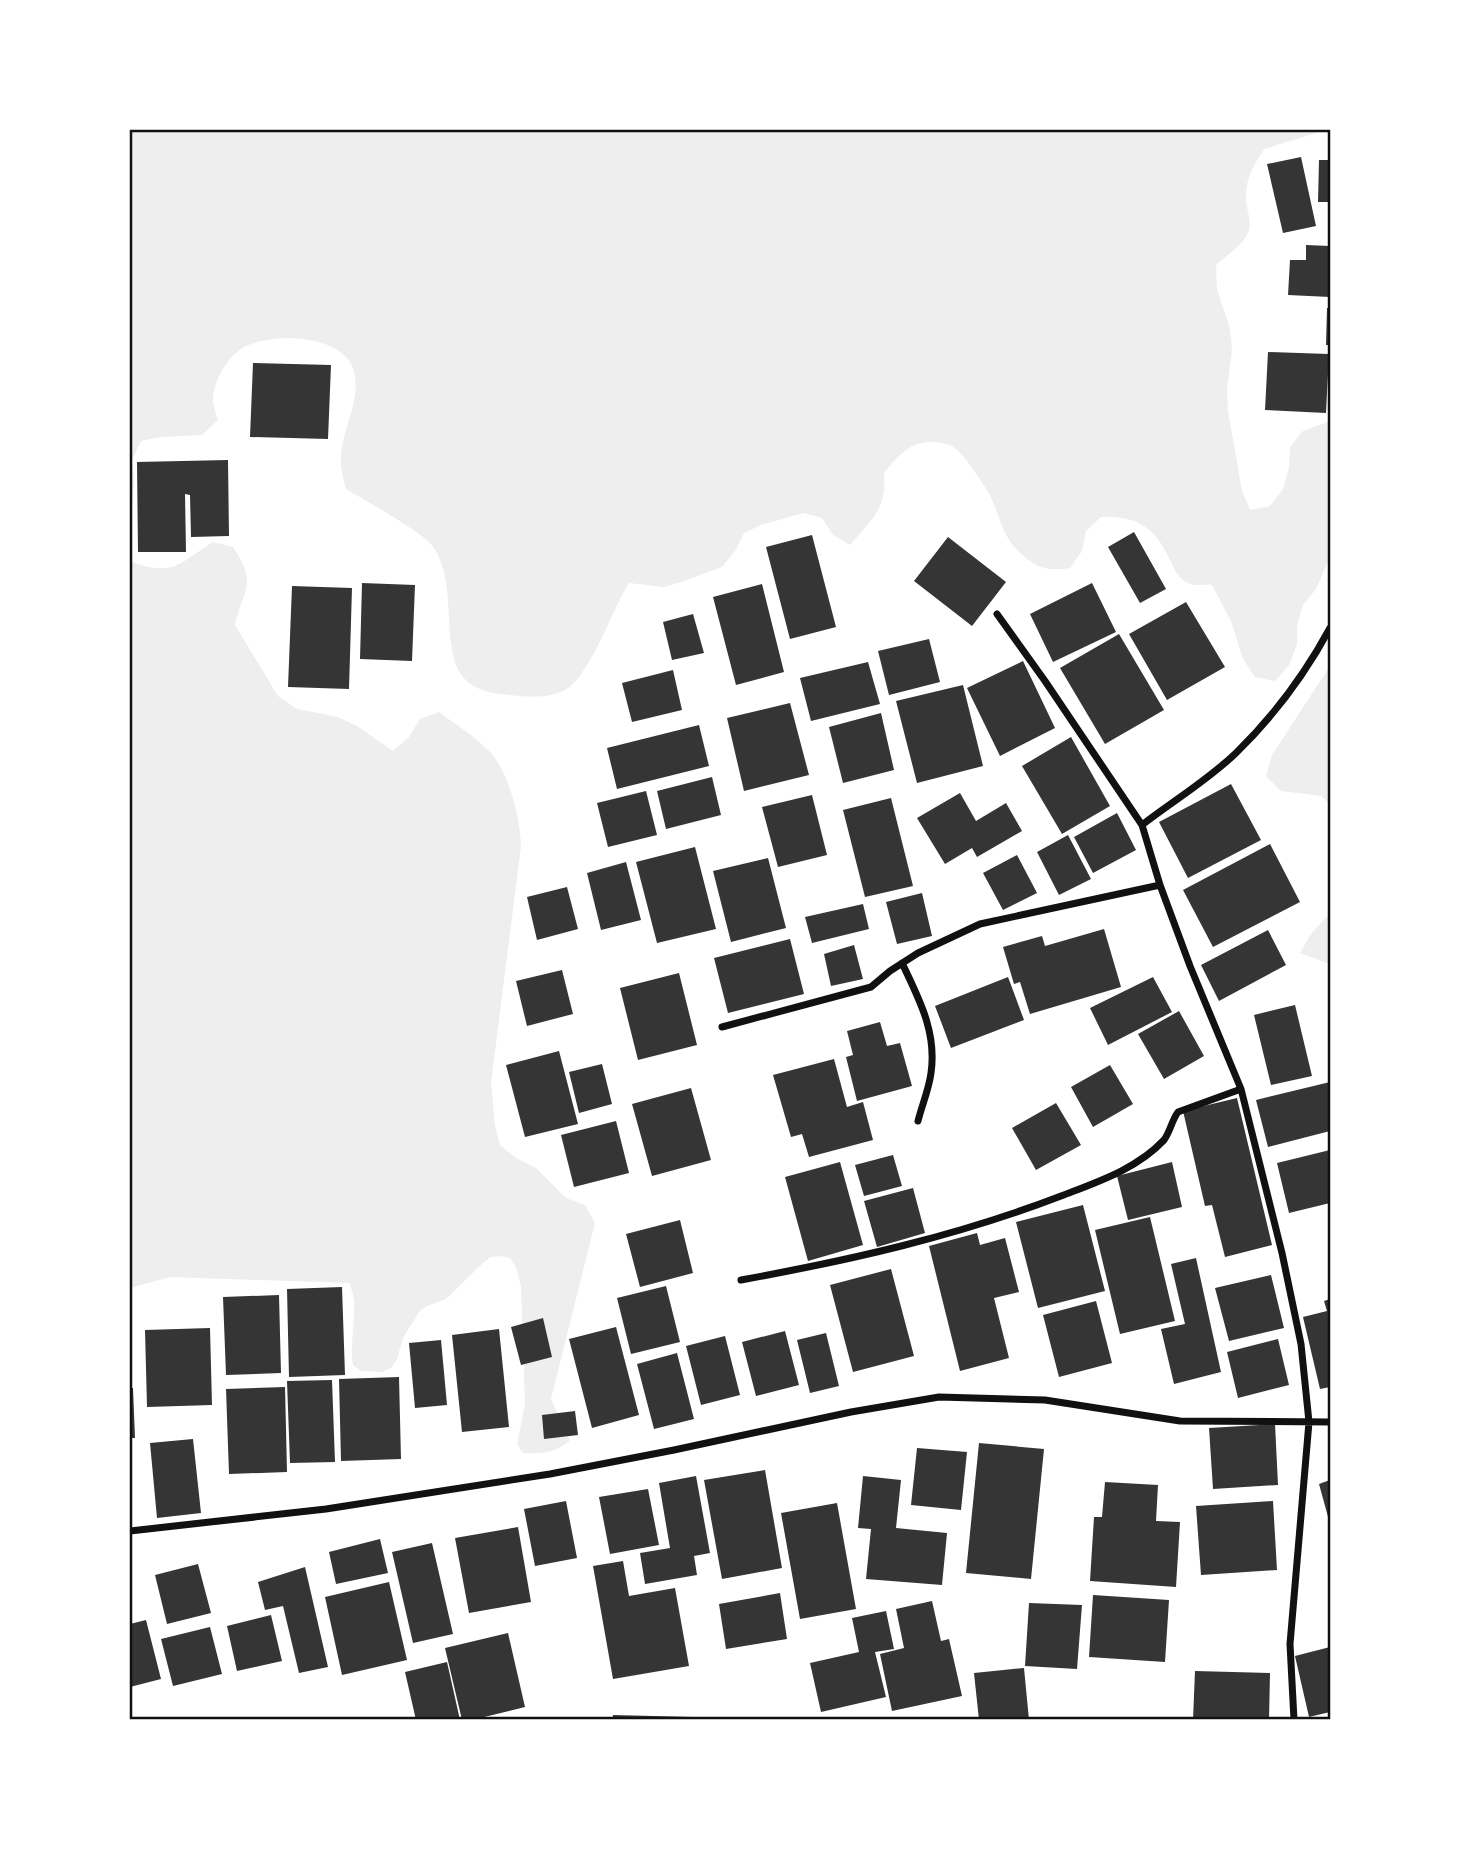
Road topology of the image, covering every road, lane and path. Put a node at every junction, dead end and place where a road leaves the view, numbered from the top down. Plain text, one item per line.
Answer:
1 (997, 614) dead end
2 (1331, 628) edge
3 (1142, 825) junction
4 (1160, 885) junction
5 (902, 963) junction
6 (722, 1027) dead end
7 (1241, 1088) junction
8 (918, 1121) dead end
9 (741, 1280) dead end
10 (1310, 1422) junction
11 (1331, 1422) edge
12 (130, 1531) edge
13 (1294, 1720) edge

1 - 3 street
2 - 3 street
3 - 4 street
4 - 5 street
4 - 7 street
5 - 6 street
5 - 8 street
7 - 9 street
7 - 10 street
10 - 11 street
10 - 12 street
10 - 13 street

